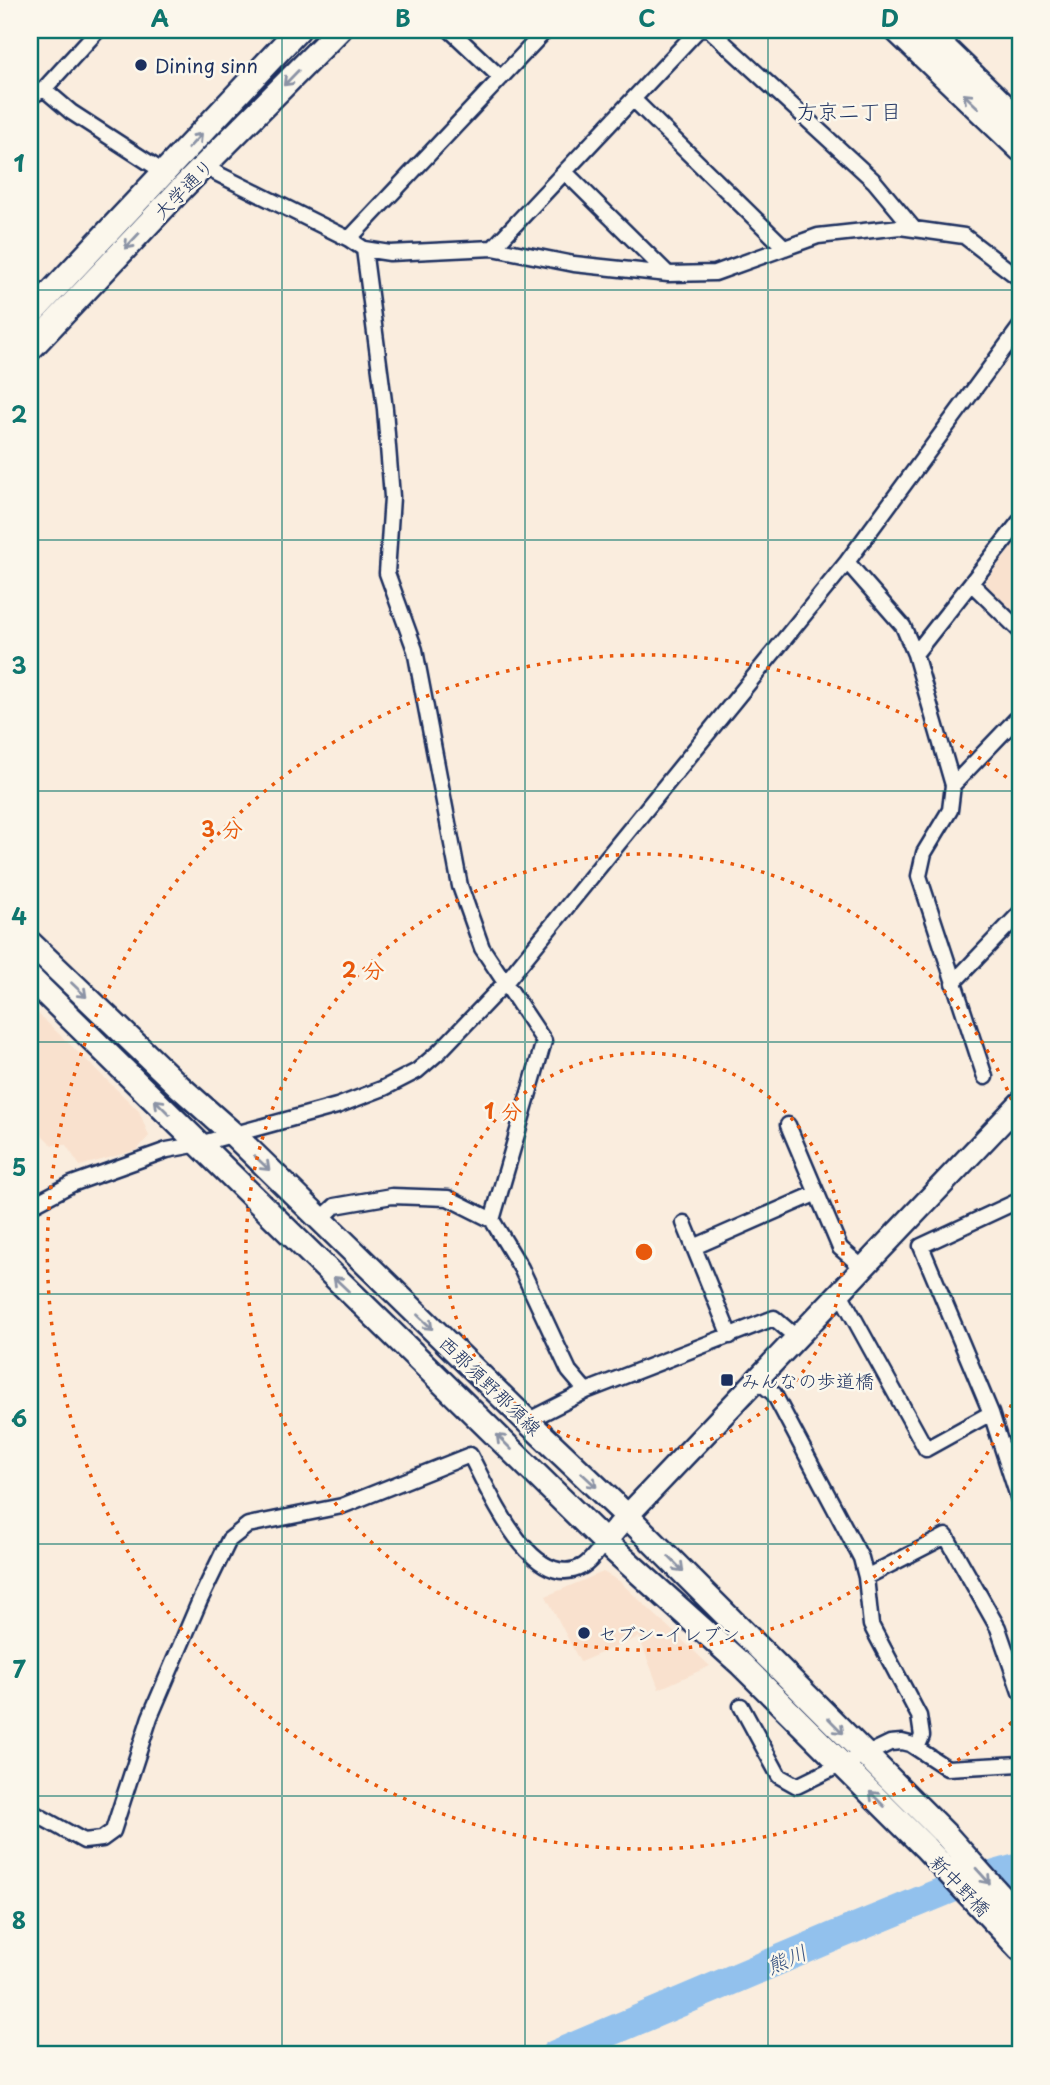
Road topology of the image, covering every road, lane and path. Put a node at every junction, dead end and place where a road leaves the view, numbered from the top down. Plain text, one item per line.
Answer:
1 (98, 30) edge
2 (298, 30) edge
3 (339, 30) edge
4 (450, 30) edge
5 (546, 30) edge
6 (698, 30) edge
7 (710, 30) edge
8 (897, 30) edge
9 (926, 30) edge
10 (501, 78) junction
11 (44, 89) junction
12 (30, 97) edge
13 (633, 99) junction
14 (1020, 121) edge
15 (1020, 149) edge
16 (204, 167) junction
17 (565, 172) junction
18 (165, 173) junction
19 (914, 229) junction
20 (349, 239) junction
21 (493, 248) junction
22 (785, 248) junction
23 (364, 249) junction
24 (668, 274) junction
25 (1020, 279) edge
26 (30, 315) edge
27 (1020, 327) edge
28 (30, 349) edge
29 (1020, 521) edge
30 (847, 562) junction
31 (971, 583) junction
32 (1020, 631) edge
33 (915, 654) junction
34 (1020, 715) edge
35 (953, 785) junction
36 (1020, 913) edge
37 (30, 943) edge
38 (30, 978) edge
39 (505, 983) junction
40 (953, 983) junction
41 (985, 1077) dead end
42 (1020, 1102) edge
43 (788, 1125) dead end
44 (233, 1134) junction
45 (199, 1144) junction
46 (817, 1193) junction
47 (1020, 1200) edge
48 (30, 1206) edge
49 (320, 1220) junction
50 (492, 1220) junction
51 (684, 1223) dead end
52 (694, 1247) junction
53 (863, 1268) junction
54 (840, 1293) junction
55 (730, 1336) junction
56 (797, 1338) junction
57 (757, 1380) junction
58 (586, 1391) junction
59 (991, 1413) junction
60 (527, 1421) junction
61 (1020, 1503) edge
62 (627, 1516) junction
63 (605, 1542) junction
64 (866, 1577) junction
65 (1020, 1692) edge
66 (741, 1706) dead end
67 (917, 1748) junction
68 (865, 1755) junction
69 (842, 1764) junction
70 (1020, 1764) edge
71 (30, 1811) edge
72 (945, 1835) joint
73 (925, 1847) joint
74 (1020, 1918) edge
75 (1020, 1949) edge

1 - 11 street
18 -> 2 main road, 大学通り
3 -> 16 main road, 大学通り
4 - 10 street
5 - 10 street
6 - 13 street
7 - 19 street
15 -> 8 main road
9 - 14 main road
10 - 20 street
11 - 12 street
11 - 18 street
13 - 17 street
13 - 22 street
16 - 20 street
16 -> 28 main road, 大学通り
17 - 21 street
17 - 24 street
18 - 26 main road, 大学通り
19 - 22 street
19 - 25 street
20 - 23 street
21 - 23 street
21 - 24 street
22 - 24 street
23 - 39 street
27 - 30 street
29 - 31 street
30 - 33 street
30 - 39 street
31 - 32 street
31 - 33 street
33 - 35 street
34 - 35 street
35 - 40 street
36 - 40 street
37 -> 44 main road, 西那須野那須線
45 -> 38 main road, 西那須野那須線
39 - 44 street
39 - 50 street
40 - 41 street
42 - 53 street
43 - 46 street
44 - 45 street
44 -> 49 main road, 西那須野那須線
45 - 48 street
63 -> 45 main road, 西那須野那須線
46 - 52 street
46 - 53 street
47 - 59 street
49 - 50 street
49 -> 60 main road, 西那須野那須線
50 - 58 street
51 - 52 street
52 - 55 street
53 - 54 street
54 - 56 street
54 - 59 street
55 - 56 street
55 - 58 street
56 - 57 street
57 - 62 street
57 - 64 street
58 - 60 street
59 - 61 street
60 -> 62 main road, 西那須野那須線
62 - 63 street
62 -> 68 main road, 西那須野那須線
63 - 69 main road, 西那須野那須線
63 - 71 street
64 - 65 street
64 - 67 street
66 - 69 street
67 - 68 street
67 - 70 street
68 - 69 street
68 - 72 main road, 西那須野那須線
73 -> 69 main road, 西那須野那須線
72 -> 74 main road, 新中野橋
73 - 75 main road, 新中野橋

